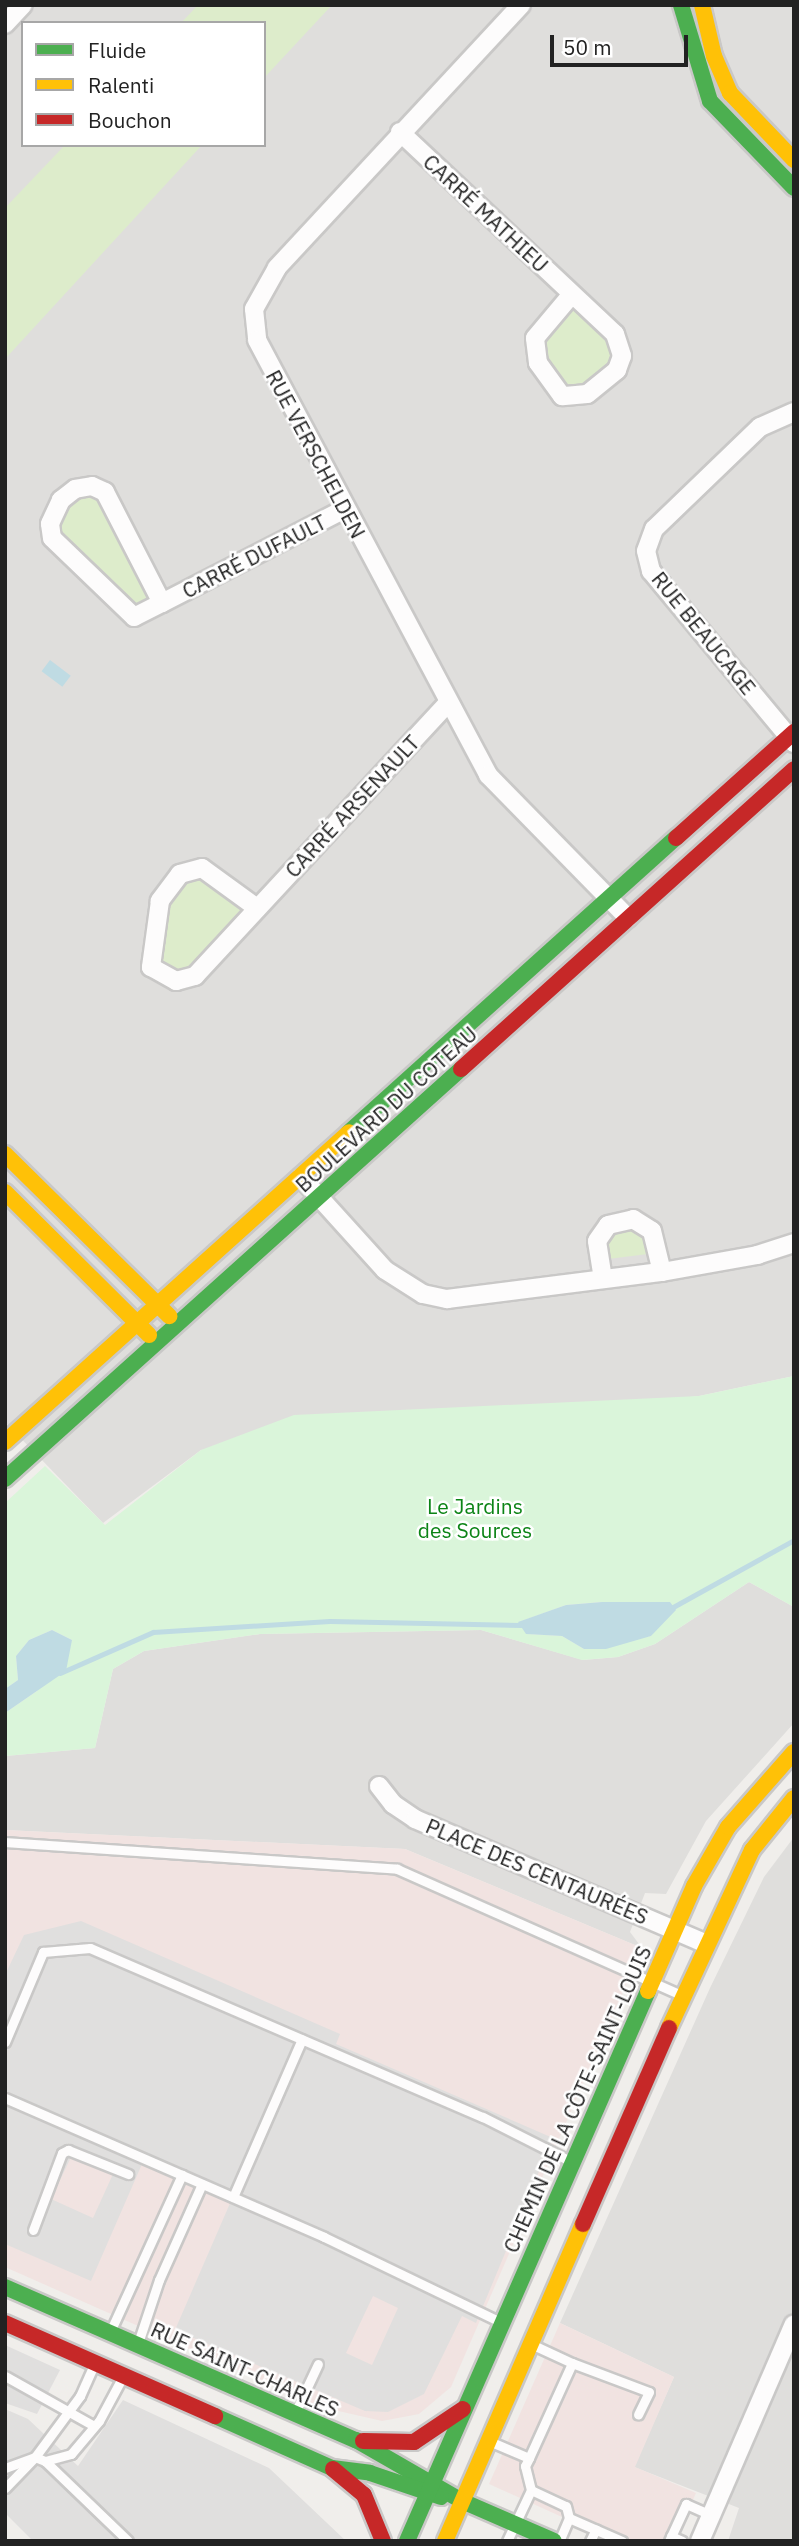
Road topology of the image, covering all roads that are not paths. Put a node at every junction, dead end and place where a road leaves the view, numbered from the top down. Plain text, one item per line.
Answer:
1 (23, 5) edge
2 (521, 5) edge
3 (681, 5) edge
4 (702, 5) edge
5 (5, 24) edge
6 (400, 132) junction
7 (794, 160) edge
8 (794, 188) edge
9 (572, 294) junction
10 (794, 412) edge
11 (345, 509) junction
12 (162, 603) junction
13 (447, 704) junction
14 (792, 737) edge
15 (794, 769) edge
16 (609, 899) junction
17 (257, 908) junction
18 (628, 918) junction
19 (5, 1154) edge
20 (301, 1177) junction
21 (5, 1192) edge
22 (320, 1197) junction
23 (794, 1243) edge
24 (662, 1272) junction
25 (603, 1279) junction
26 (158, 1305) junction
27 (138, 1323) junction
28 (177, 1325) junction
29 (157, 1343) junction
30 (5, 1442) edge
31 (5, 1479) edge
32 (794, 1752) edge
33 (379, 1786) dead end
34 (794, 1798) edge
35 (5, 1842) edge
36 (674, 1930) junction
37 (705, 1943) junction
38 (652, 1982) junction
39 (683, 1996) junction
40 (302, 2039) junction
41 (5, 2042) edge
42 (5, 2098) edge
43 (573, 2163) junction
44 (128, 2174) dead end
45 (182, 2175) junction
46 (604, 2175) junction
47 (202, 2184) junction
48 (233, 2197) junction
49 (33, 2230) dead end
50 (5, 2287) edge
51 (5, 2323) edge
52 (502, 2323) junction
53 (794, 2324) edge
54 (110, 2332) junction
55 (137, 2344) junction
56 (530, 2344) junction
57 (96, 2362) junction
58 (572, 2363) junction
59 (318, 2364) dead end
60 (124, 2375) junction
61 (5, 2376) edge
62 (467, 2406) junction
63 (67, 2412) junction
64 (295, 2413) junction
65 (638, 2415) dead end
66 (94, 2426) junction
67 (356, 2440) junction
68 (488, 2441) junction
69 (529, 2458) junction
70 (40, 2459) junction
71 (5, 2468) edge
72 (332, 2468) junction
73 (5, 2488) edge
74 (430, 2489) junction
75 (531, 2490) junction
76 (462, 2501) junction
77 (711, 2515) junction
78 (569, 2518) junction
79 (515, 2524) junction
80 (596, 2529) junction
81 (670, 2539) edge
82 (128, 2541) edge
83 (383, 2541) edge
84 (407, 2541) edge
85 (445, 2541) edge
86 (507, 2541) edge
87 (556, 2541) edge
88 (590, 2541) edge
89 (622, 2541) edge
90 (682, 2541) edge
91 (700, 2541) edge

1 - 5 street
2 - 6 street, RUE VERSCHELDEN
3 - 8 street
4 - 7 street
6 - 9 street, CARRÉ MATHIEU
6 - 11 street, RUE VERSCHELDEN
9 - 9 street, CARRÉ MATHIEU
10 - 14 street, RUE BEAUCAGE
11 - 12 street, CARRÉ DUFAULT
11 - 13 street, RUE VERSCHELDEN
12 - 12 street, CARRÉ DUFAULT
13 - 16 street, RUE VERSCHELDEN
13 - 17 street, CARRÉ ARSENAULT
14 - 16 street, BOULEVARD DU COTEAU
15 - 18 street, BOULEVARD DU COTEAU
16 - 18 street, RUE VERSCHELDEN
16 - 20 street, BOULEVARD DU COTEAU
17 - 17 street, CARRÉ ARSENAULT
18 - 22 street, BOULEVARD DU COTEAU
19 - 26 street
20 - 22 street
20 - 26 street, BOULEVARD DU COTEAU
21 - 27 street
22 - 25 street
22 - 28 street, BOULEVARD DU COTEAU
23 - 24 street
24 - 25 street
24 - 25 street
26 - 27 street, BOULEVARD DU COTEAU
26 - 28 street
27 - 29 street
27 - 30 street, BOULEVARD DU COTEAU
28 - 29 street, BOULEVARD DU COTEAU
29 - 31 street, BOULEVARD DU COTEAU
32 - 36 street, CHEMIN DE LA CÔTE-SAINT-LOUIS
33 - 36 street, PLACE DES CENTAURÉES
34 - 37 street
35 - 38 lane
36 - 37 street, PLACE DES CENTAURÉES
36 - 38 street, CHEMIN DE LA CÔTE-SAINT-LOUIS
37 - 39 street
38 - 39 lane
38 - 43 street, CHEMIN DE LA CÔTE-SAINT-LOUIS
39 - 46 street
40 - 41 lane
40 - 43 lane
40 - 48 lane
42 - 45 lane
43 - 46 street
43 - 52 street, CHEMIN DE LA CÔTE-SAINT-LOUIS
44 - 49 lane
45 - 47 lane
45 - 54 lane
46 - 56 street
47 - 48 lane
47 - 55 lane
48 - 52 lane
50 - 54 street, RUE SAINT-CHARLES
51 - 57 street, RUE SAINT-CHARLES
52 - 62 street, CHEMIN DE LA CÔTE-SAINT-LOUIS
53 - 77 street
54 - 55 street, RUE SAINT-CHARLES
54 - 57 street
55 - 60 street
55 - 64 street, RUE SAINT-CHARLES
56 - 58 lane
56 - 68 street
57 - 60 street, RUE SAINT-CHARLES
57 - 63 lane
58 - 65 lane
58 - 69 lane
59 - 64 lane
60 - 66 lane
60 - 72 street, RUE SAINT-CHARLES
61 - 63 lane
62 - 67 street
62 - 74 street, CHEMIN DE LA CÔTE-SAINT-LOUIS
63 - 66 lane
63 - 70 lane
64 - 67 street, RUE SAINT-CHARLES
66 - 70 lane
67 - 74 street, RUE SAINT-CHARLES
68 - 69 lane
68 - 76 street
69 - 75 lane
70 - 71 lane
70 - 73 lane
70 - 82 lane
72 - 74 street, RUE SAINT-CHARLES
72 - 83 street
74 - 76 street, RUE SAINT-CHARLES
74 - 84 street, CHEMIN DE LA CÔTE-SAINT-LOUIS
75 - 78 lane
75 - 79 lane
76 - 79 street, RUE SAINT-CHARLES
76 - 85 street
77 - 81 lane
77 - 91 street
78 - 80 lane
78 - 87 lane
79 - 86 lane
79 - 87 street, RUE SAINT-CHARLES
80 - 88 lane
80 - 89 lane
81 - 90 lane

